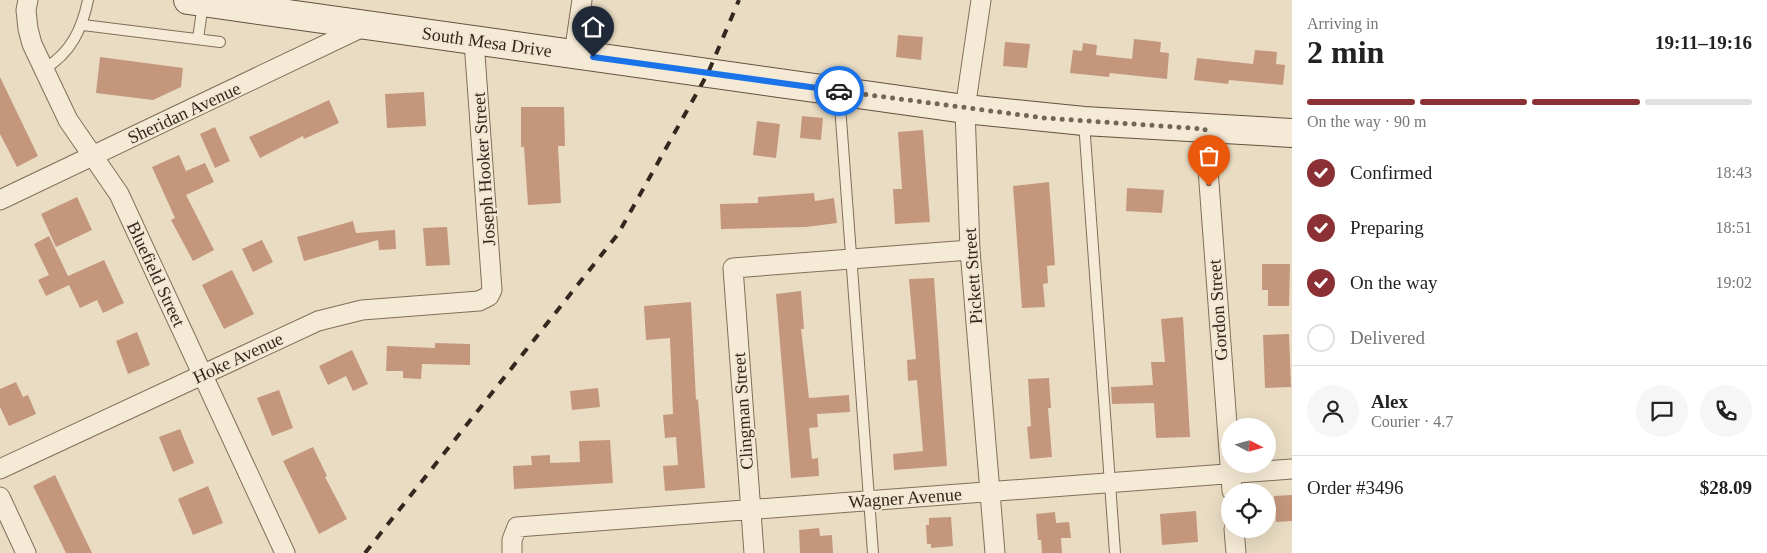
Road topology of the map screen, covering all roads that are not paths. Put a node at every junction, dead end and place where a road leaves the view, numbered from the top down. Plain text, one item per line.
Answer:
1 (28, 0) edge
2 (88, 0) edge
3 (582, 0) edge
4 (981, 0) edge
5 (196, 1) edge
6 (83, 25) junction
7 (367, 25) junction
8 (198, 39) junction
9 (474, 41) junction
10 (220, 42) dead end
11 (574, 54) junction
12 (44, 69) junction
13 (838, 91) junction
14 (965, 109) junction
15 (1084, 121) junction
16 (1205, 129) junction
17 (1292, 134) edge
18 (93, 156) junction
19 (0, 200) edge
20 (970, 250) junction
21 (851, 260) junction
22 (489, 296) joint
23 (202, 375) junction
24 (0, 469) edge
25 (1292, 469) edge
26 (1110, 483) junction
27 (1221, 483) edge
28 (1231, 483) edge
29 (990, 492) junction
30 (0, 497) edge
31 (869, 501) junction
32 (751, 510) junction
33 (1235, 538) edge
34 (26, 553) edge
35 (285, 553) edge
36 (512, 553) edge
37 (754, 553) edge
38 (872, 553) edge
39 (995, 553) edge
40 (1115, 553) edge
41 (1236, 553) edge

1 - 12 street, Bluefield Street
2 - 6 lane
3 - 11 street
4 - 14 street, Pickett Street
5 - 7 main road, South Mesa Drive
5 - 8 lane
6 - 8 lane
6 - 12 lane
7 - 9 main road, South Mesa Drive
7 - 18 street, Sheridan Avenue
8 - 10 lane
9 - 11 main road, South Mesa Drive
9 - 22 street, Joseph Hooker Street
11 - 13 main road, South Mesa Drive
12 - 18 street, Bluefield Street
13 - 14 main road, South Mesa Drive
13 - 21 lane
14 - 15 main road, South Mesa Drive
14 - 20 street, Pickett Street
15 - 16 main road, South Mesa Drive
15 - 26 lane
16 - 17 main road, South Mesa Drive
16 - 28 street, Gordon Street
18 - 19 street, Sheridan Avenue
18 - 23 street, Bluefield Street
20 - 21 street
20 - 29 street, Pickett Street
21 - 31 lane
21 - 32 street, Clingman Street
22 - 23 street, Hoke Avenue
23 - 24 street, Hoke Avenue
23 - 35 street, Bluefield Street
25 - 28 street, Wagner Avenue
26 - 27 street, Wagner Avenue
26 - 29 street, Wagner Avenue
26 - 40 lane
29 - 31 street, Wagner Avenue
29 - 39 street, Pickett Street
30 - 34 street
31 - 32 street, Wagner Avenue
31 - 38 lane
32 - 36 street, Wagner Avenue
32 - 37 street, Clingman Street
33 - 41 street

